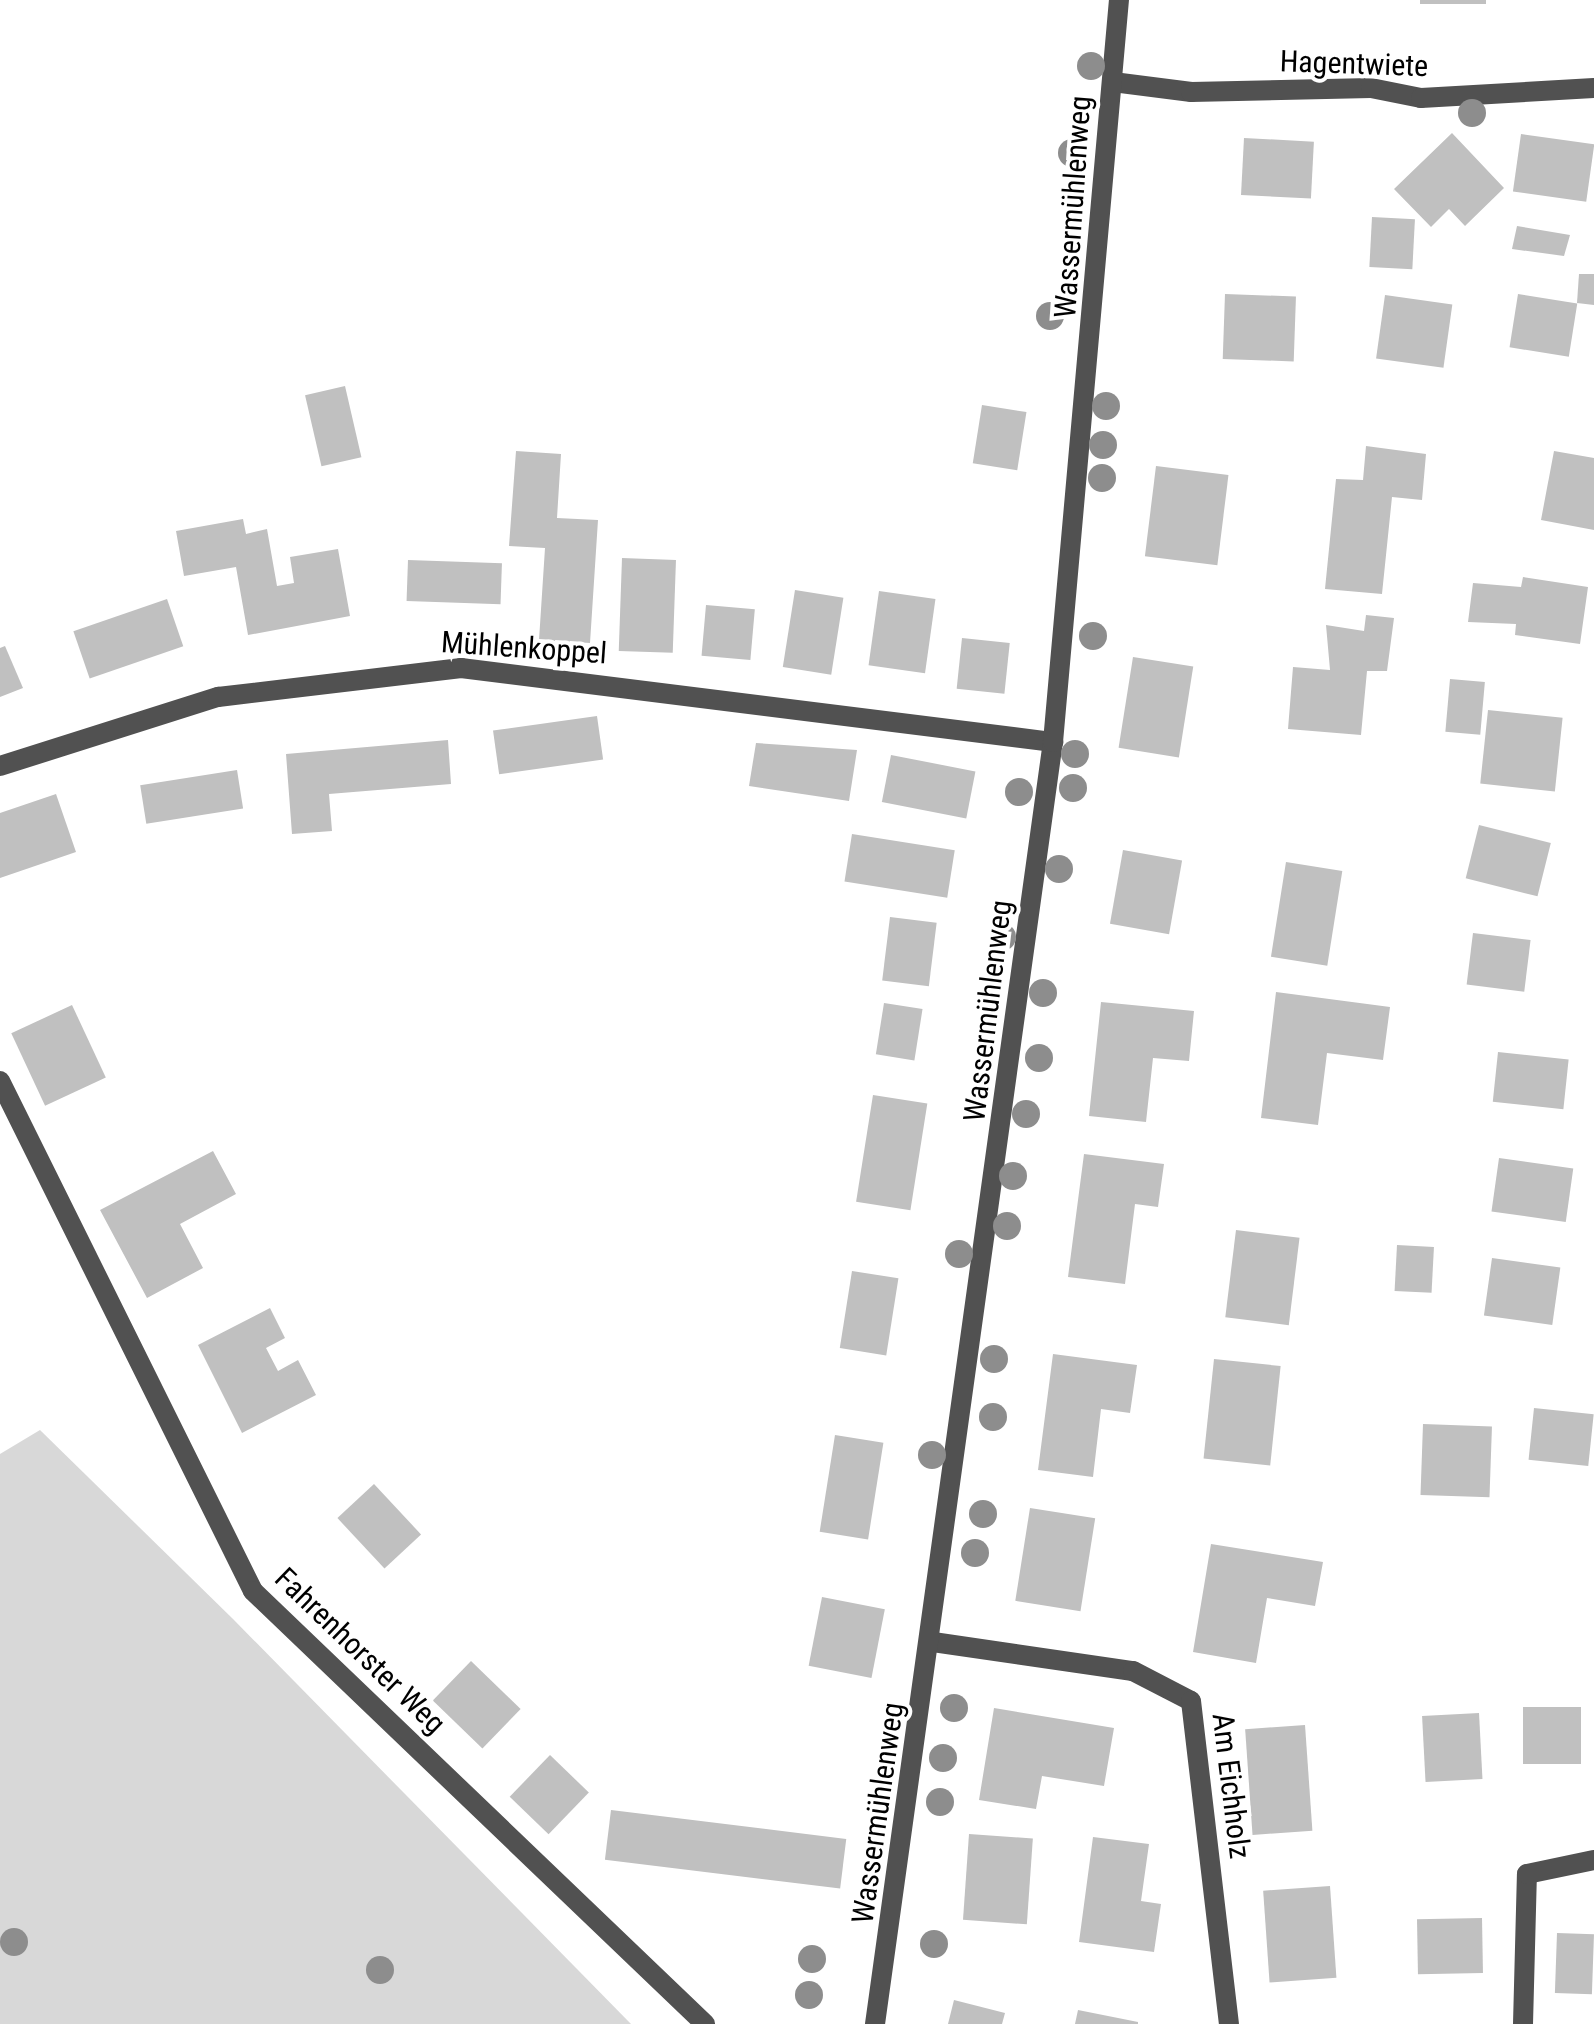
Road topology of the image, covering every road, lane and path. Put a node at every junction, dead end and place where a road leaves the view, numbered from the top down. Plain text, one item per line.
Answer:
1 (1118, 0) edge
2 (1113, 82) junction
3 (1594, 88) edge
4 (1052, 742) junction
5 (0, 766) edge
6 (0, 1081) edge
7 (932, 1642) junction
8 (1594, 1860) edge
9 (705, 2024) edge
10 (875, 2024) edge
11 (1228, 2024) edge
12 (1523, 2024) edge

1 - 2 street, Wassermühlenweg
2 - 3 street, Hagentwiete
2 - 4 street, Wassermühlenweg
4 - 5 street, Mühlenkoppel
4 - 7 street, Wassermühlenweg
6 - 9 street, Fahrenhorster Weg
7 - 10 street, Wassermühlenweg
7 - 11 street, Am Eichholz
8 - 12 street

